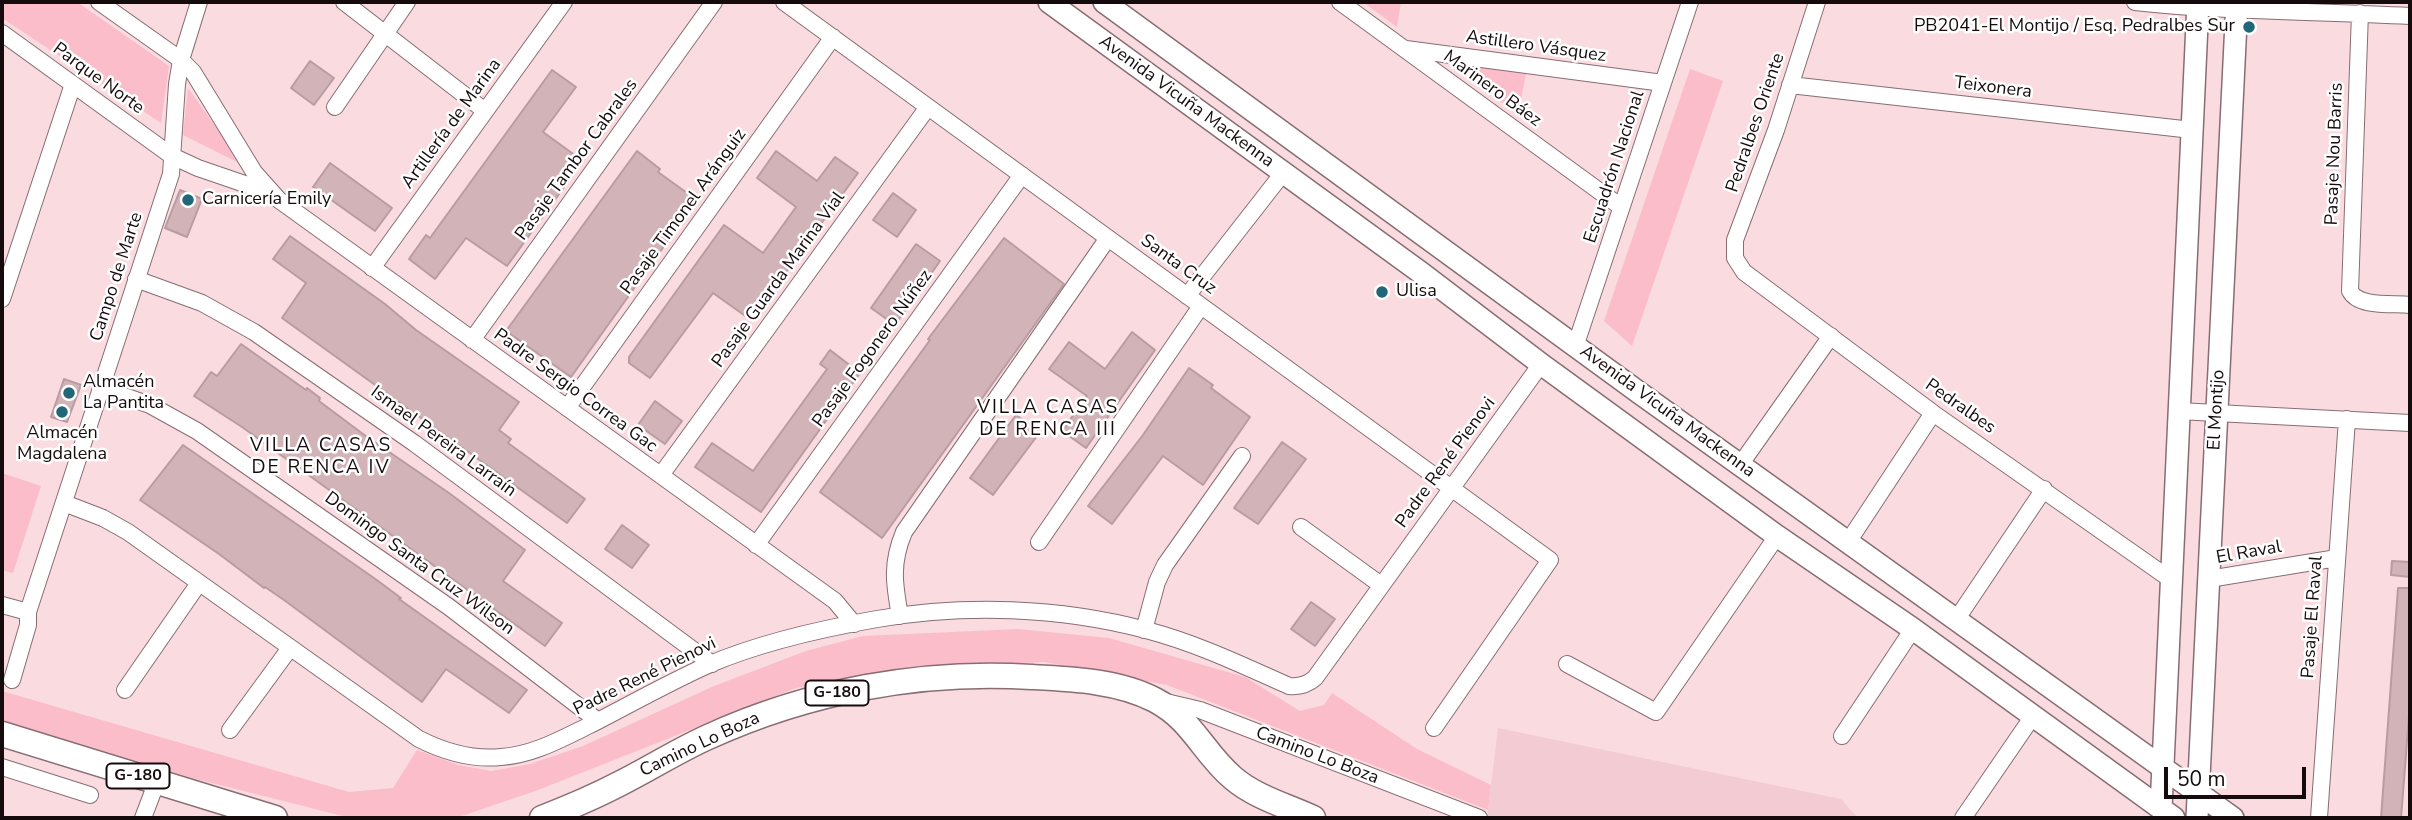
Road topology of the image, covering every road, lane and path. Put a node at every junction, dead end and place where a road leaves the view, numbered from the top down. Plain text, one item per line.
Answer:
1 (99, 2) edge
2 (199, 2) edge
3 (344, 2) edge
4 (407, 2) edge
5 (564, 2) edge
6 (714, 2) edge
7 (784, 2) edge
8 (1049, 2) edge
9 (1104, 2) edge
10 (1340, 2) edge
11 (1690, 2) edge
12 (1817, 2) edge
13 (2135, 2) edge
14 (2198, 5) edge
15 (2236, 5) edge
16 (2360, 13) junction
17 (2410, 16) edge
18 (2, 33) edge
19 (385, 34) junction
20 (833, 37) junction
21 (1403, 48) junction
22 (181, 60) junction
23 (1663, 83) junction
24 (73, 84) junction
25 (1790, 85) junction
26 (335, 107) dead end
27 (928, 107) junction
28 (485, 111) junction
29 (2192, 131) junction
30 (172, 156) junction
31 (1283, 173) junction
32 (1022, 175) junction
33 (271, 193) junction
34 (1621, 207) junction
35 (1108, 238) junction
36 (1440, 247) junction
37 (1734, 258) joint
38 (372, 268) junction
39 (1420, 272) junction
40 (136, 279) junction
41 (1187, 296) junction
42 (2, 299) edge
43 (2410, 305) edge
44 (1201, 306) junction
45 (1831, 336) junction
46 (472, 341) junction
47 (1576, 344) junction
48 (1541, 364) junction
49 (101, 388) junction
50 (1641, 394) junction
51 (567, 408) junction
52 (2178, 411) junction
53 (1933, 413) junction
54 (2217, 413) junction
55 (2347, 419) junction
56 (1621, 422) junction
57 (2410, 423) edge
58 (1242, 456) dead end
59 (1740, 465) junction
60 (661, 475) junction
61 (1451, 489) junction
62 (2044, 489) junction
63 (64, 503) junction
64 (1797, 506) junction
65 (1301, 527) dead end
66 (1777, 536) junction
67 (1039, 542) dead end
68 (1848, 542) junction
69 (756, 545) junction
70 (2337, 558) junction
71 (2170, 579) junction
72 (2209, 579) junction
73 (200, 583) junction
74 (1381, 585) junction
75 (2, 605) edge
76 (28, 612) junction
77 (900, 616) junction
78 (1956, 620) junction
79 (854, 624) junction
80 (1913, 629) junction
81 (1144, 630) junction
82 (290, 648) junction
83 (712, 664) junction
84 (1567, 664) dead end
85 (12, 681) dead end
86 (125, 690) dead end
87 (1154, 699) junction
88 (2034, 716) junction
89 (598, 721) junction
90 (1434, 728) dead end
91 (230, 730) dead end
92 (2, 734) edge
93 (1842, 736) dead end
94 (2161, 766) junction
95 (2, 767) edge
96 (157, 781) junction
97 (2198, 793) junction
98 (90, 795) dead end
99 (2165, 815) edge
100 (143, 818) edge
101 (275, 818) edge
102 (542, 818) edge
103 (1313, 818) edge
104 (1479, 818) edge
105 (1963, 818) edge
106 (2197, 818) edge
107 (2233, 818) edge
108 (2319, 818) edge

1 - 22 street, Padre Sergio Correa Gac
2 - 22 street, Campo de Marte
3 - 19 street
4 - 19 street
5 - 28 street, Artillería de Marina
6 - 46 street, Pasaje Tambor Cabrales
7 - 20 street, Santa Cruz
8 - 31 street, Avenida Vicuña Mackenna
9 - 36 street, Avenida Vicuña Mackenna
10 - 21 street, Marinero Báez
11 - 23 street, Escuadrón Nacional
12 - 25 street, Pedralbes Oriente
13 - 14 street
14 - 15 street
14 - 29 street
15 - 16 street
15 - 54 street, El Montijo
16 - 17 street
16 - 43 street, Pasaje Nou Barris
18 - 24 street, Parque Norte
19 - 26 street
19 - 28 street
20 - 27 street, Santa Cruz
20 - 51 street, Pasaje Timonel Aránguiz
21 - 23 street, Astillero Vásquez
21 - 34 street, Marinero Báez
22 - 30 street, Campo de Marte
22 - 33 street, Padre Sergio Correa Gac
23 - 34 street, Escuadrón Nacional
24 - 30 street, Parque Norte
24 - 42 street
25 - 29 street, Teixonera
25 - 37 street, Pedralbes Oriente
27 - 32 street, Santa Cruz
27 - 60 street, Pasaje Guarda Marina Vial
28 - 38 street, Artillería de Marina
29 - 52 street
30 - 33 street, Padre Sergio Correa Gac
30 - 40 street, Campo de Marte
31 - 39 street, Avenida Vicuña Mackenna
31 - 41 street
32 - 35 street, Santa Cruz
32 - 69 street, Pasaje Fogonero Núñez
33 - 38 street, Padre Sergio Correa Gac
34 - 47 street, Escuadrón Nacional
35 - 41 street, Santa Cruz
35 - 77 street
36 - 39 street
36 - 47 street, Avenida Vicuña Mackenna
37 - 45 street, Pedralbes
38 - 46 street, Padre Sergio Correa Gac
39 - 48 street, Avenida Vicuña Mackenna
40 - 49 street, Campo de Marte
40 - 83 street, Ismael Pereira Larraín
41 - 44 street, Santa Cruz
44 - 61 street, Santa Cruz
44 - 67 street
45 - 53 street, Pedralbes
45 - 59 street
46 - 51 street, Padre Sergio Correa Gac
47 - 50 street, Avenida Vicuña Mackenna
48 - 56 street, Avenida Vicuña Mackenna
48 - 61 street, Padre René Pienovi
49 - 63 street, Campo de Marte
49 - 89 street, Domingo Santa Cruz Wilson
50 - 56 street
50 - 59 street, Avenida Vicuña Mackenna
51 - 60 street, Padre Sergio Correa Gac
52 - 54 street
52 - 71 street
53 - 62 street, Pedralbes
53 - 68 street
54 - 55 street
54 - 72 street, El Montijo
55 - 57 street
55 - 70 street, Pasaje El Raval
56 - 66 street, Avenida Vicuña Mackenna
58 - 81 street
59 - 64 street, Avenida Vicuña Mackenna
60 - 69 street, Padre Sergio Correa Gac
61 - 74 street, Padre René Pienovi
61 - 90 street, Santa Cruz
62 - 71 street, Pedralbes
62 - 78 street
63 - 73 street, Padre René Pienovi
63 - 76 street, Campo de Marte
64 - 66 street
64 - 68 street, Avenida Vicuña Mackenna
65 - 74 street
66 - 80 street, Avenida Vicuña Mackenna
66 - 84 street
68 - 78 street, Avenida Vicuña Mackenna
69 - 79 street, Padre Sergio Correa Gac
70 - 72 street, El Raval
70 - 108 street, Pasaje El Raval
71 - 94 street
72 - 97 street, El Montijo
73 - 82 street, Padre René Pienovi
73 - 86 street
74 - 81 street, Padre René Pienovi
75 - 76 street
76 - 85 street, Campo de Marte
77 - 79 street, Padre René Pienovi
77 - 81 street, Padre René Pienovi
78 - 94 street, Avenida Vicuña Mackenna
79 - 83 street, Padre René Pienovi
80 - 88 street, Avenida Vicuña Mackenna
80 - 93 street
82 - 89 street, Padre René Pienovi
82 - 91 street
83 - 89 street, Padre René Pienovi
87 - 102 main road, Camino Lo Boza / G-180
87 - 103 main road, Camino Lo Boza / G-180
87 - 104 street, Camino Lo Boza
88 - 99 street, Avenida Vicuña Mackenna
88 - 105 street
92 - 96 main road, G-180
94 - 97 street, Avenida Vicuña Mackenna
94 - 99 street
95 - 98 street
96 - 100 street
96 - 101 main road, G-180
97 - 106 street, El Montijo
97 - 107 street, Avenida Vicuña Mackenna

